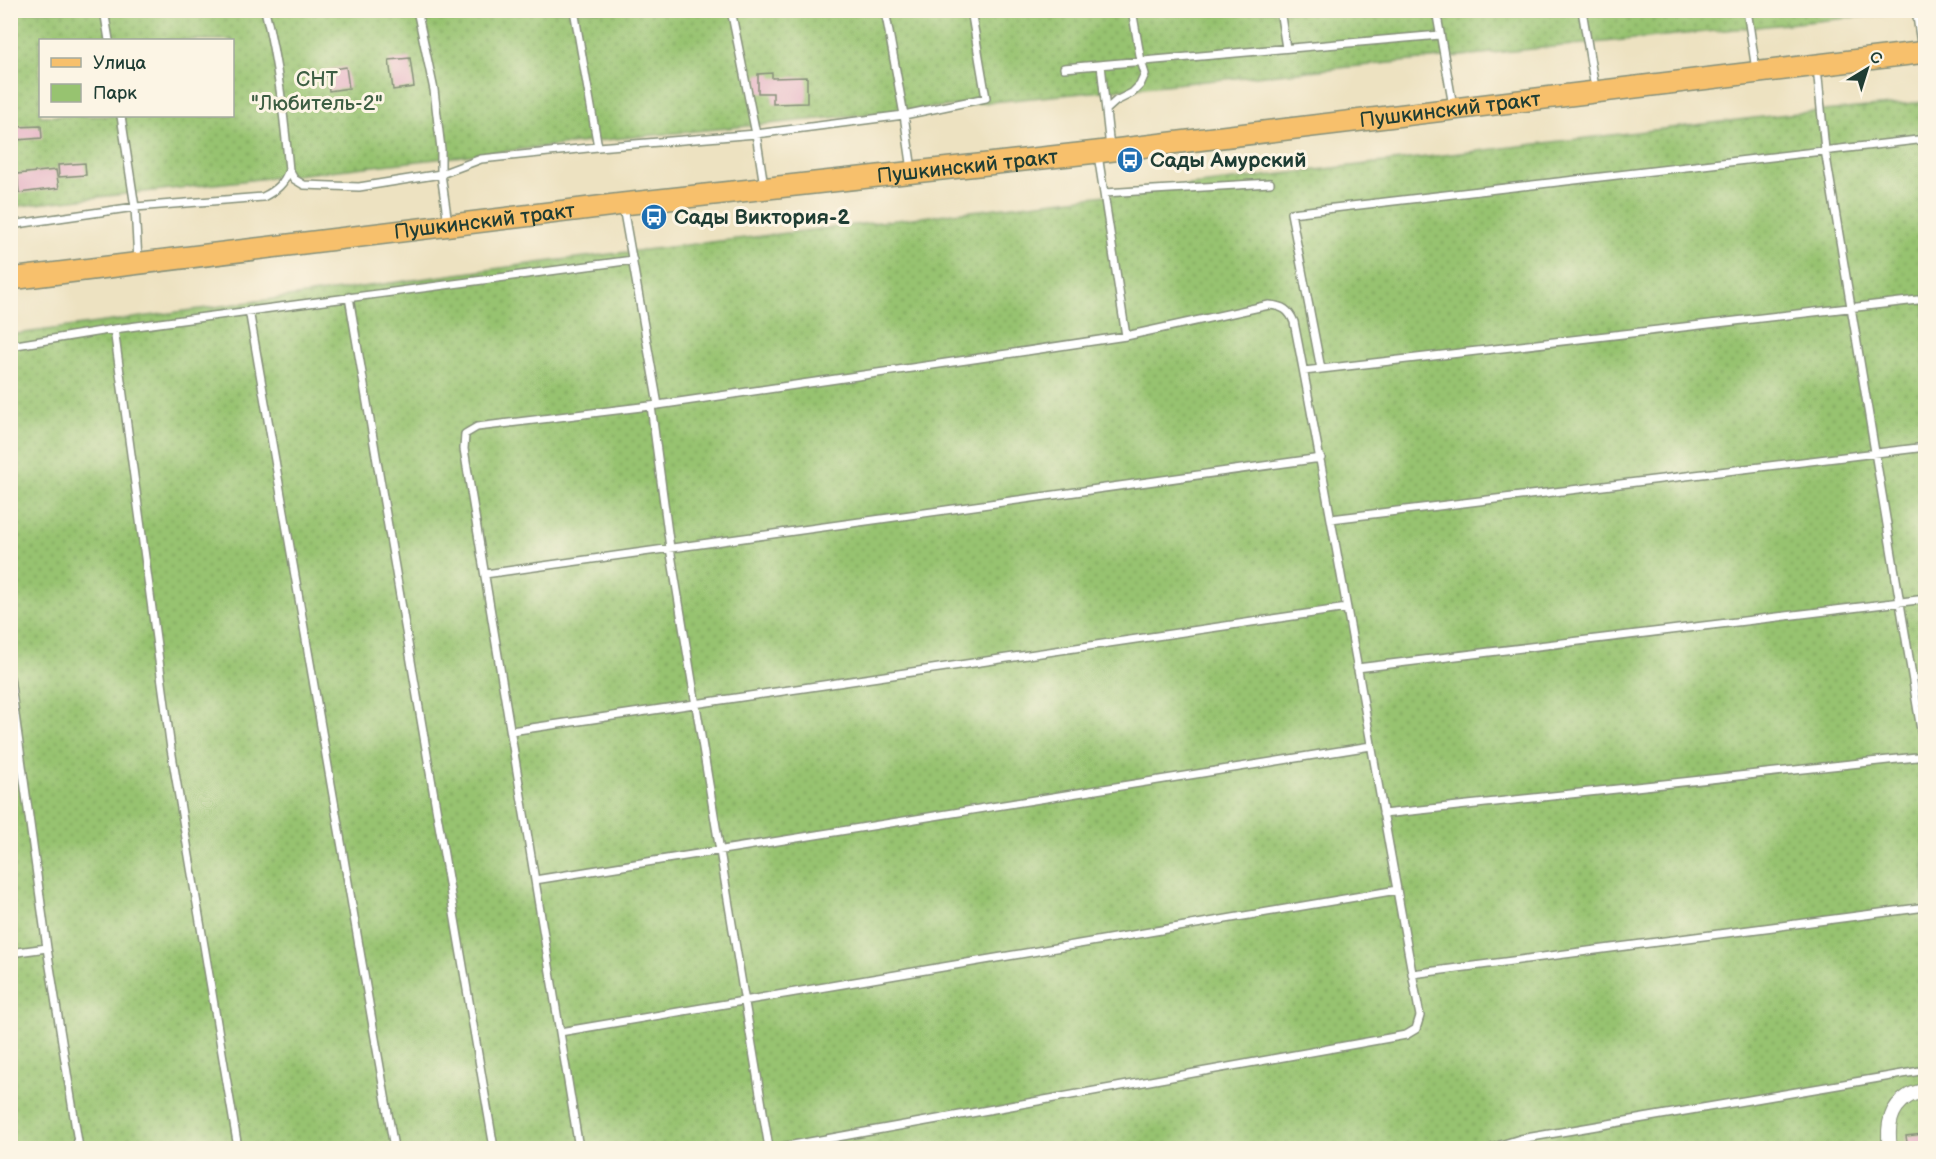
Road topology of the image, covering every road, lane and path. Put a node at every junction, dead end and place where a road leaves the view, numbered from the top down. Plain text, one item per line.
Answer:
1 (104, 10) edge
2 (265, 10) edge
3 (417, 10) edge
4 (574, 10) edge
5 (730, 10) edge
6 (885, 10) edge
7 (971, 10) edge
8 (1132, 10) edge
9 (1280, 10) edge
10 (1436, 10) edge
11 (1582, 10) edge
12 (1747, 10) edge
13 (1916, 10) edge
14 (1440, 35) junction
15 (109, 39) edge
16 (1286, 48) junction
17 (1924, 53) edge
18 (1141, 61) junction
19 (1101, 65) junction
20 (1817, 65) junction
21 (1064, 68) dead end
22 (1757, 72) junction
23 (1596, 92) junction
24 (1454, 109) junction
25 (1106, 110) junction
26 (904, 115) junction
27 (121, 117) edge
28 (756, 134) junction
29 (1926, 139) edge
30 (598, 147) junction
31 (1826, 150) junction
32 (1104, 151) junction
33 (289, 170) junction
34 (912, 172) junction
35 (441, 174) junction
36 (1270, 183) dead end
37 (764, 189) junction
38 (1104, 193) junction
39 (623, 204) junction
40 (135, 207) junction
41 (10, 225) edge
42 (448, 226) junction
43 (633, 260) junction
44 (139, 263) junction
45 (10, 279) edge
46 (349, 297) junction
47 (1926, 299) edge
48 (1851, 309) junction
49 (249, 310) junction
50 (114, 329) junction
51 (1126, 336) junction
52 (10, 346) edge
53 (1321, 369) junction
54 (1304, 371) junction
55 (655, 406) junction
56 (1926, 447) edge
57 (1875, 453) junction
58 (1321, 458) junction
59 (1332, 519) junction
60 (670, 548) junction
61 (485, 574) junction
62 (1926, 599) edge
63 (1900, 602) junction
64 (1347, 608) junction
65 (1357, 669) junction
66 (10, 678) edge
67 (696, 704) junction
68 (511, 731) junction
69 (1371, 746) junction
70 (1925, 757) edge
71 (1383, 814) junction
72 (721, 850) junction
73 (535, 880) junction
74 (1397, 890) junction
75 (1926, 907) edge
76 (47, 948) junction
77 (10, 953) edge
78 (1412, 974) junction
79 (744, 1001) junction
80 (560, 1032) junction
81 (1926, 1070) edge
82 (1926, 1091) edge
83 (79, 1149) edge
84 (238, 1149) edge
85 (394, 1149) edge
86 (494, 1149) edge
87 (579, 1149) edge
88 (769, 1149) edge
89 (776, 1149) edge
90 (1491, 1149) edge
91 (1890, 1149) edge

1 - 15 lane
2 - 33 lane
3 - 35 lane
4 - 30 lane
5 - 28 lane
6 - 26 lane
7 - 26 lane
8 - 18 lane
9 - 16 lane
10 - 14 lane
11 - 23 lane
12 - 22 lane
13 - 17 lane
14 - 16 lane
14 - 24 lane
16 - 18 lane
17 - 20 main road, Пушкинский тракт
18 - 19 lane
18 - 25 lane
19 - 21 lane
19 - 25 lane
20 - 22 main road, Пушкинский тракт
20 - 31 lane
22 - 23 main road, Пушкинский тракт
23 - 24 main road, Пушкинский тракт
24 - 32 main road, Пушкинский тракт
25 - 32 lane
26 - 28 lane
26 - 34 lane
27 - 40 lane
28 - 30 lane
28 - 37 lane
29 - 31 lane
30 - 35 lane
31 - 48 lane
31 - 53 lane
32 - 34 main road, Пушкинский тракт
32 - 38 lane
33 - 35 lane
33 - 40 lane
34 - 37 main road, Пушкинский тракт
35 - 42 lane
36 - 38 lane
37 - 39 main road, Пушкинский тракт
38 - 51 lane
39 - 42 main road, Пушкинский тракт
39 - 43 lane
40 - 41 lane
40 - 44 lane
42 - 44 main road, Пушкинский тракт
43 - 46 lane
43 - 55 lane
44 - 45 main road, Пушкинский тракт
46 - 49 lane
46 - 86 lane
47 - 48 lane
48 - 53 lane
48 - 57 lane
49 - 50 lane
49 - 85 lane
50 - 52 lane
50 - 84 lane
51 - 54 lane
51 - 55 lane
53 - 54 lane
54 - 58 lane
55 - 60 lane
55 - 61 lane
56 - 57 lane
57 - 59 lane
57 - 63 lane
58 - 59 lane
58 - 60 lane
59 - 64 lane
60 - 61 lane
60 - 67 lane
61 - 68 lane
62 - 63 lane
63 - 65 lane
63 - 70 lane
64 - 65 lane
64 - 67 lane
65 - 69 lane
66 - 76 lane
67 - 68 lane
67 - 72 lane
68 - 73 lane
69 - 71 lane
69 - 72 lane
70 - 71 lane
71 - 74 lane
72 - 73 lane
72 - 79 lane
73 - 80 lane
74 - 78 lane
74 - 79 lane
75 - 78 lane
76 - 77 lane
76 - 83 lane
78 - 89 lane
79 - 80 lane
79 - 88 lane
80 - 87 lane
81 - 90 lane
82 - 91 street

